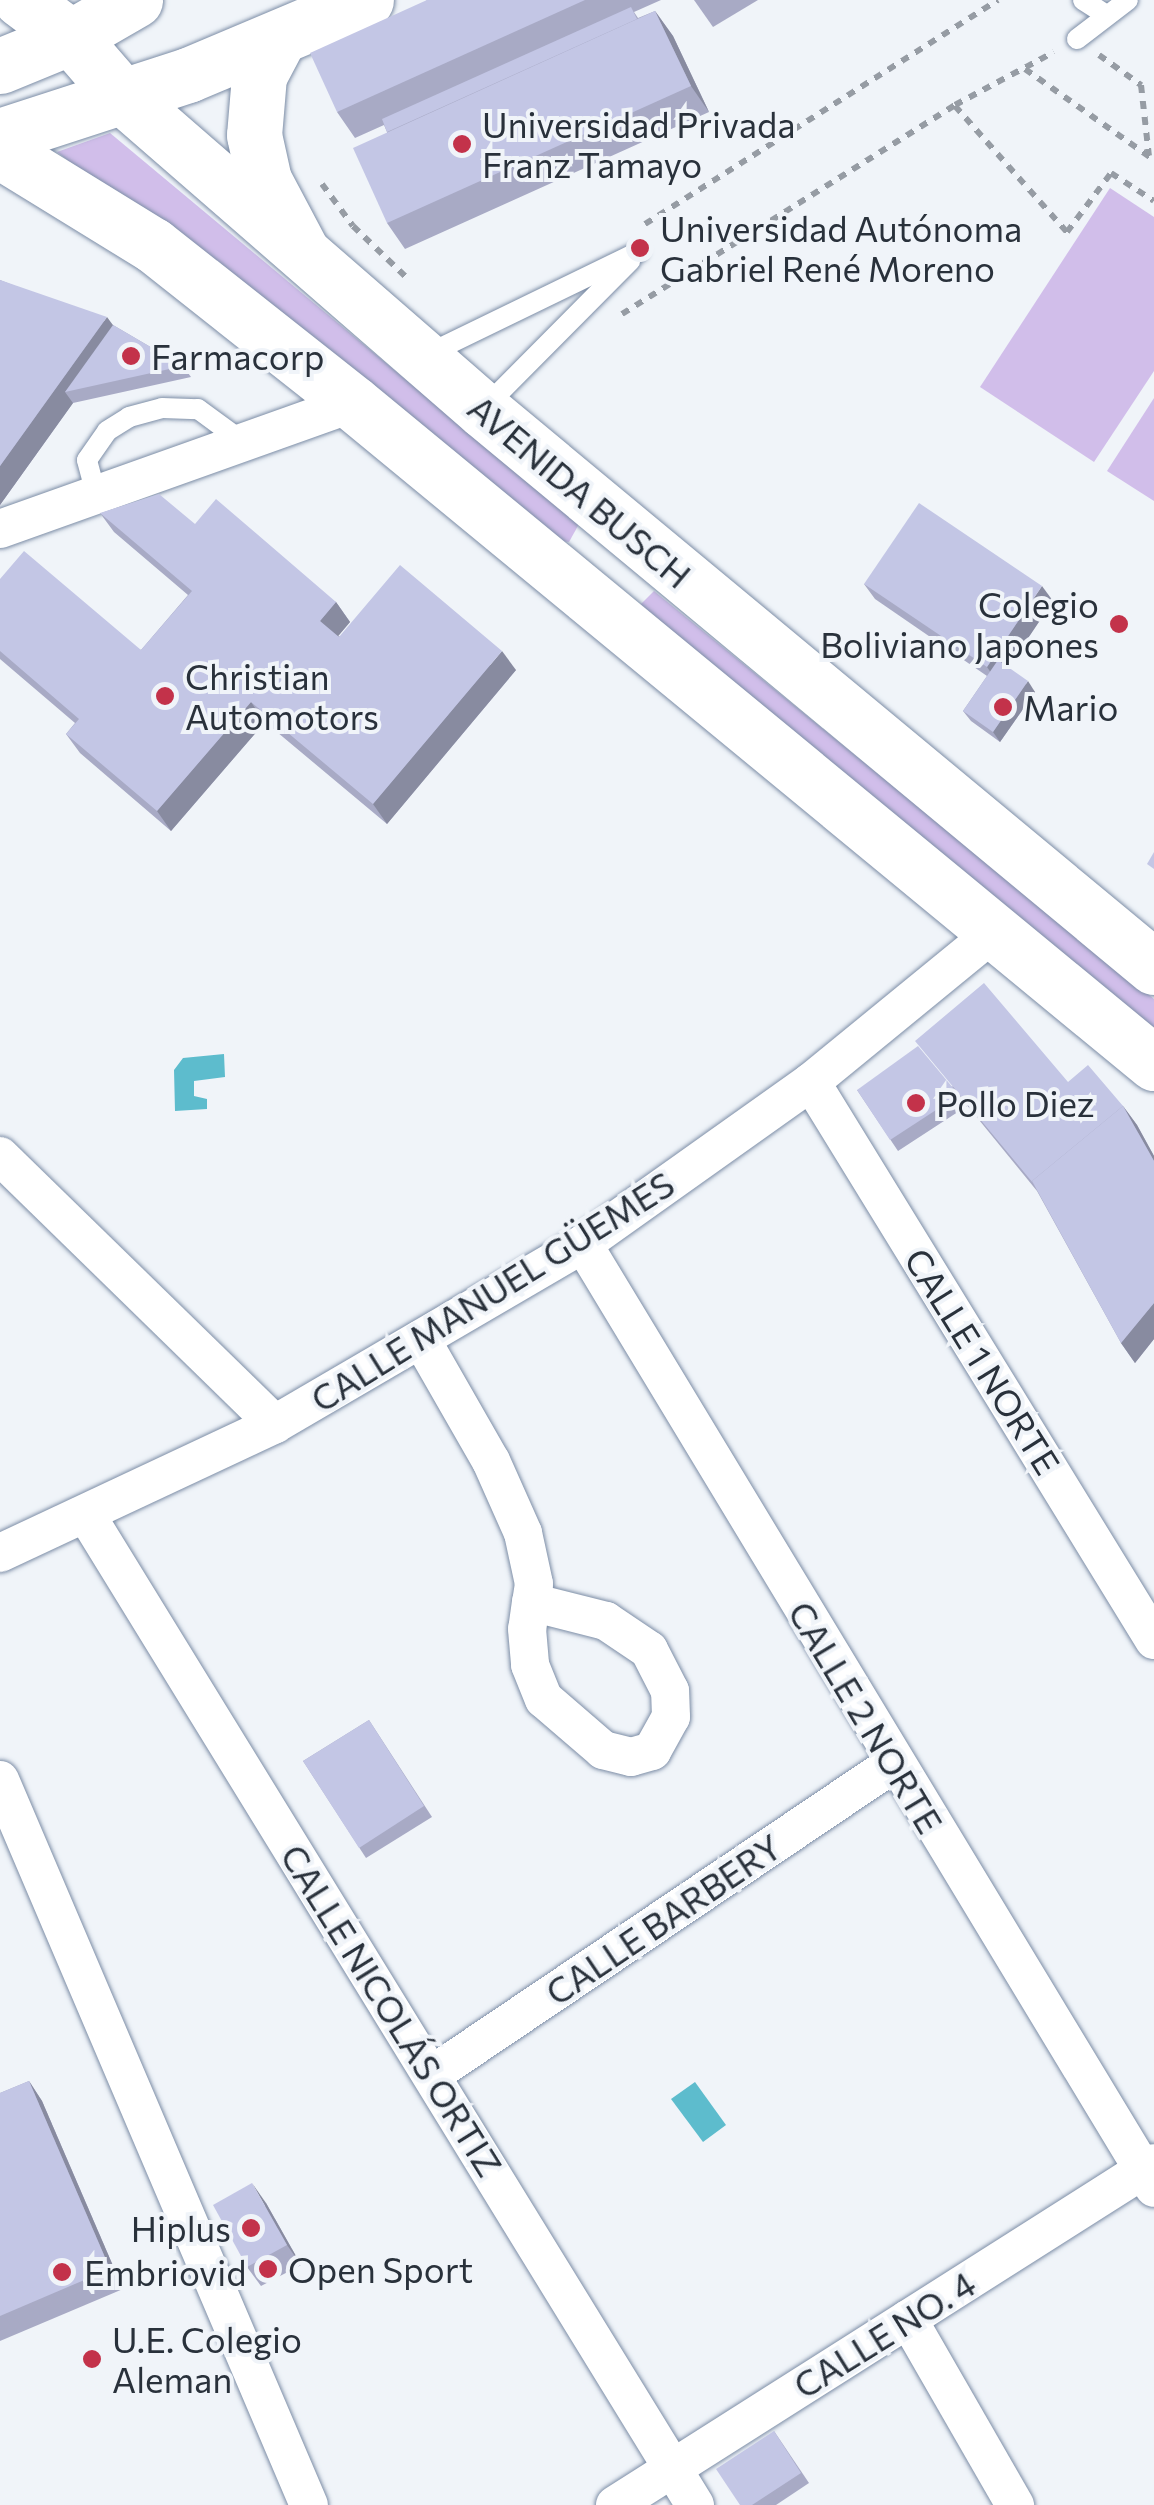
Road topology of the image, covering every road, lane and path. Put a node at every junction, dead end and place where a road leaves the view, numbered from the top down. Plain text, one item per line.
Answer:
1 (20, 0) edge
2 (135, 0) edge
3 (366, 0) edge
4 (998, 0) edge
5 (1083, 0) edge
6 (1128, 0) edge
7 (1106, 15) junction
8 (71, 37) junction
9 (279, 38) junction
10 (1077, 39) junction
11 (0, 66) edge
12 (1024, 69) junction
13 (123, 97) junction
14 (955, 106) junction
15 (0, 136) edge
16 (0, 150) edge
17 (1152, 158) edge
18 (314, 173) dead end
19 (1154, 201) edge
20 (630, 233) dead end
21 (301, 250) junction
22 (609, 324) dead end
23 (442, 345) junction
24 (352, 403) junction
25 (483, 410) junction
26 (243, 442) junction
27 (419, 458) junction
28 (96, 494) junction
29 (0, 528) edge
30 (635, 539) junction
31 (994, 932) junction
32 (1154, 966) edge
33 (1150, 1065) edge
34 (811, 1082) junction
35 (0, 1156) edge
36 (583, 1244) junction
37 (421, 1338) junction
38 (275, 1424) junction
39 (87, 1516) junction
40 (0, 1553) edge
41 (531, 1602) junction
42 (1154, 1640) edge
43 (893, 1764) junction
44 (0, 1780) edge
45 (433, 2074) junction
46 (1150, 2174) edge
47 (908, 2320) junction
48 (672, 2467) junction
49 (310, 2505) edge
50 (615, 2505) edge
51 (695, 2505) edge
52 (1015, 2505) edge

1 - 8 main road, AVENIDA BUSCH
2 - 8 main road
3 - 9 main road
4 - 20 path
5 - 7 lane
6 - 7 lane
7 - 10 lane
8 - 11 main road
8 - 13 main road, AVENIDA BUSCH
9 - 13 main road
9 - 21 main road
10 - 12 path
10 - 17 path
12 - 14 path
12 - 17 path
13 - 15 main road
13 - 21 main road, AVENIDA BUSCH
14 - 19 path
14 - 22 path
16 - 24 main road
18 - 23 path
21 - 23 main road, AVENIDA BUSCH
23 - 25 main road, AVENIDA BUSCH
23 - 25 lane
24 - 26 street
24 - 27 main road
25 - 30 main road, AVENIDA BUSCH
26 - 28 street
26 - 28 lane
27 - 30 main road
27 - 31 main road
28 - 29 street
30 - 32 main road, AVENIDA BUSCH
31 - 33 main road
31 - 34 street, CALLE MANUEL GÜEMES
34 - 36 street, CALLE MANUEL GÜEMES
34 - 42 street, CALLE 1 NORTE
35 - 38 street
36 - 37 street, CALLE MANUEL GÜEMES
36 - 43 street, CALLE 2 NORTE
37 - 38 street, CALLE MANUEL GÜEMES
37 - 41 street
38 - 39 street, CALLE MANUEL GÜEMES
39 - 40 street, CALLE MANUEL GÜEMES
39 - 45 street, CALLE NICOLÁS ORTIZ
41 - 41 street
43 - 45 street, CALLE BARBERY
43 - 46 street, CALLE 2 NORTE
44 - 49 street
45 - 48 street, CALLE NICOLÁS ORTIZ
46 - 47 street, CALLE NO. 4
47 - 48 street, CALLE NO. 4
47 - 52 street
48 - 50 street, CALLE NO. 4
48 - 51 street, CALLE NICOLÁS ORTIZ

